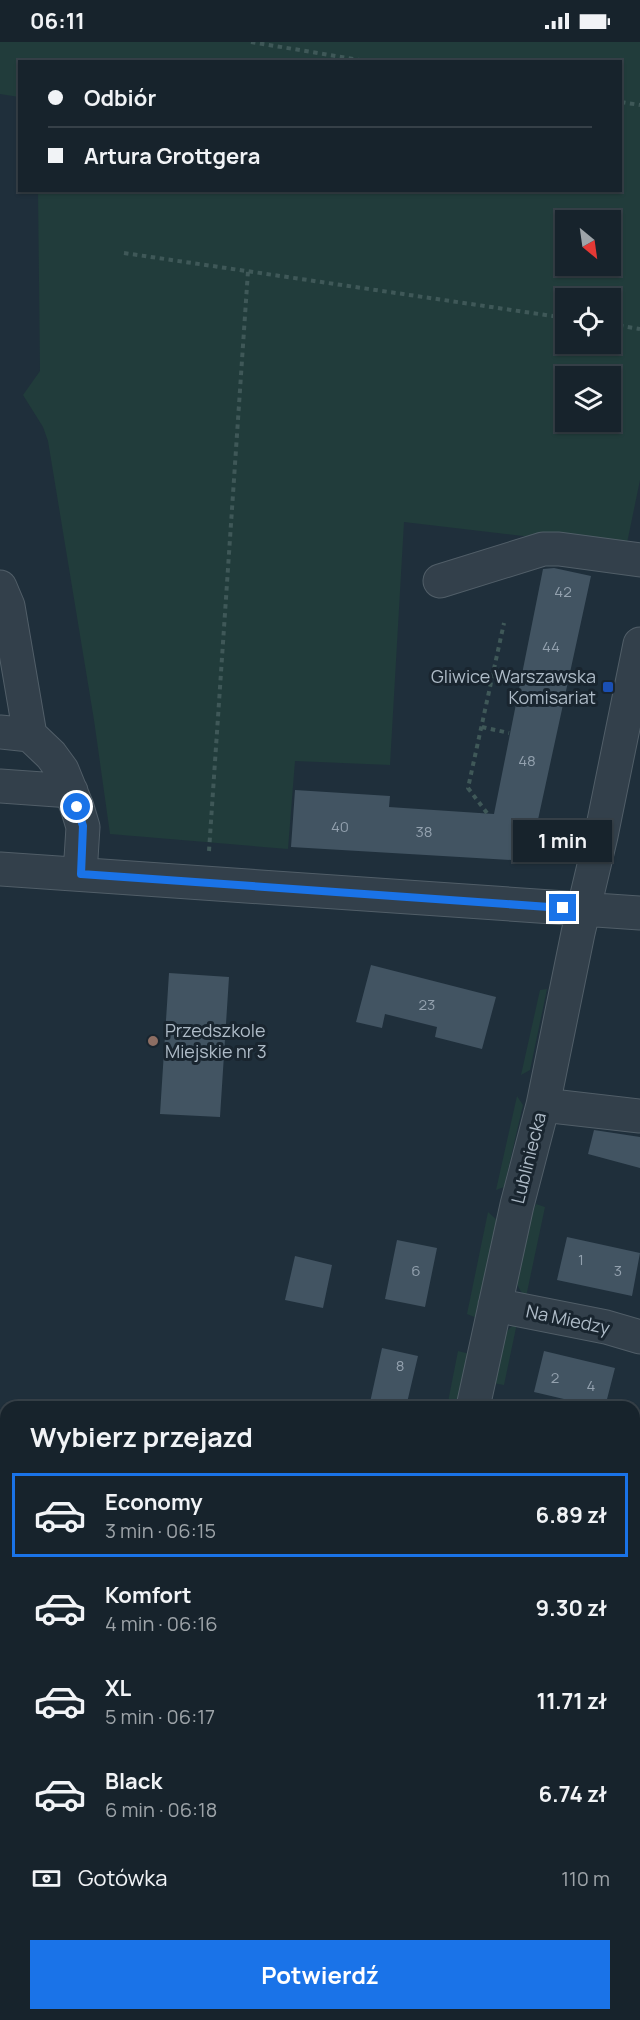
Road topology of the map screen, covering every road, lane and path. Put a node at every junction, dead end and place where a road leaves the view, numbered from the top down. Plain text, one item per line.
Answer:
1 (251, 42) edge
2 (360, 60) edge
3 (622, 102) edge
4 (640, 105) edge
5 (124, 253) dead end
6 (248, 271) junction
7 (555, 316) edge
8 (621, 326) edge
9 (640, 329) edge
10 (640, 560) edge
11 (440, 581) dead end
12 (0, 587) edge
13 (504, 623) dead end
14 (640, 644) edge
15 (482, 728) junction
16 (15, 733) edge
17 (509, 733) dead end
18 (0, 786) edge
19 (71, 791) junction
20 (487, 813) dead end
21 (209, 851) dead end
22 (0, 868) edge
23 (81, 874) junction
24 (584, 910) junction
25 (640, 913) edge
26 (543, 1105) junction
27 (640, 1116) edge
28 (495, 1305) junction
29 (640, 1337) edge
30 (474, 1401) edge

1 - 2 path
3 - 4 path
5 - 6 path
6 - 7 path
6 - 21 path
8 - 9 path
10 - 11 street
12 - 16 street
13 - 15 path
14 - 24 street, Lubliniecka
15 - 17 path
15 - 20 path
16 - 19 street
18 - 19 street
19 - 23 street
22 - 23 street
23 - 24 street
24 - 25 street
24 - 26 street, Lubliniecka
26 - 27 street
26 - 28 street, Lubliniecka
28 - 29 street, Na Miedzy
28 - 30 street, Lubliniecka

